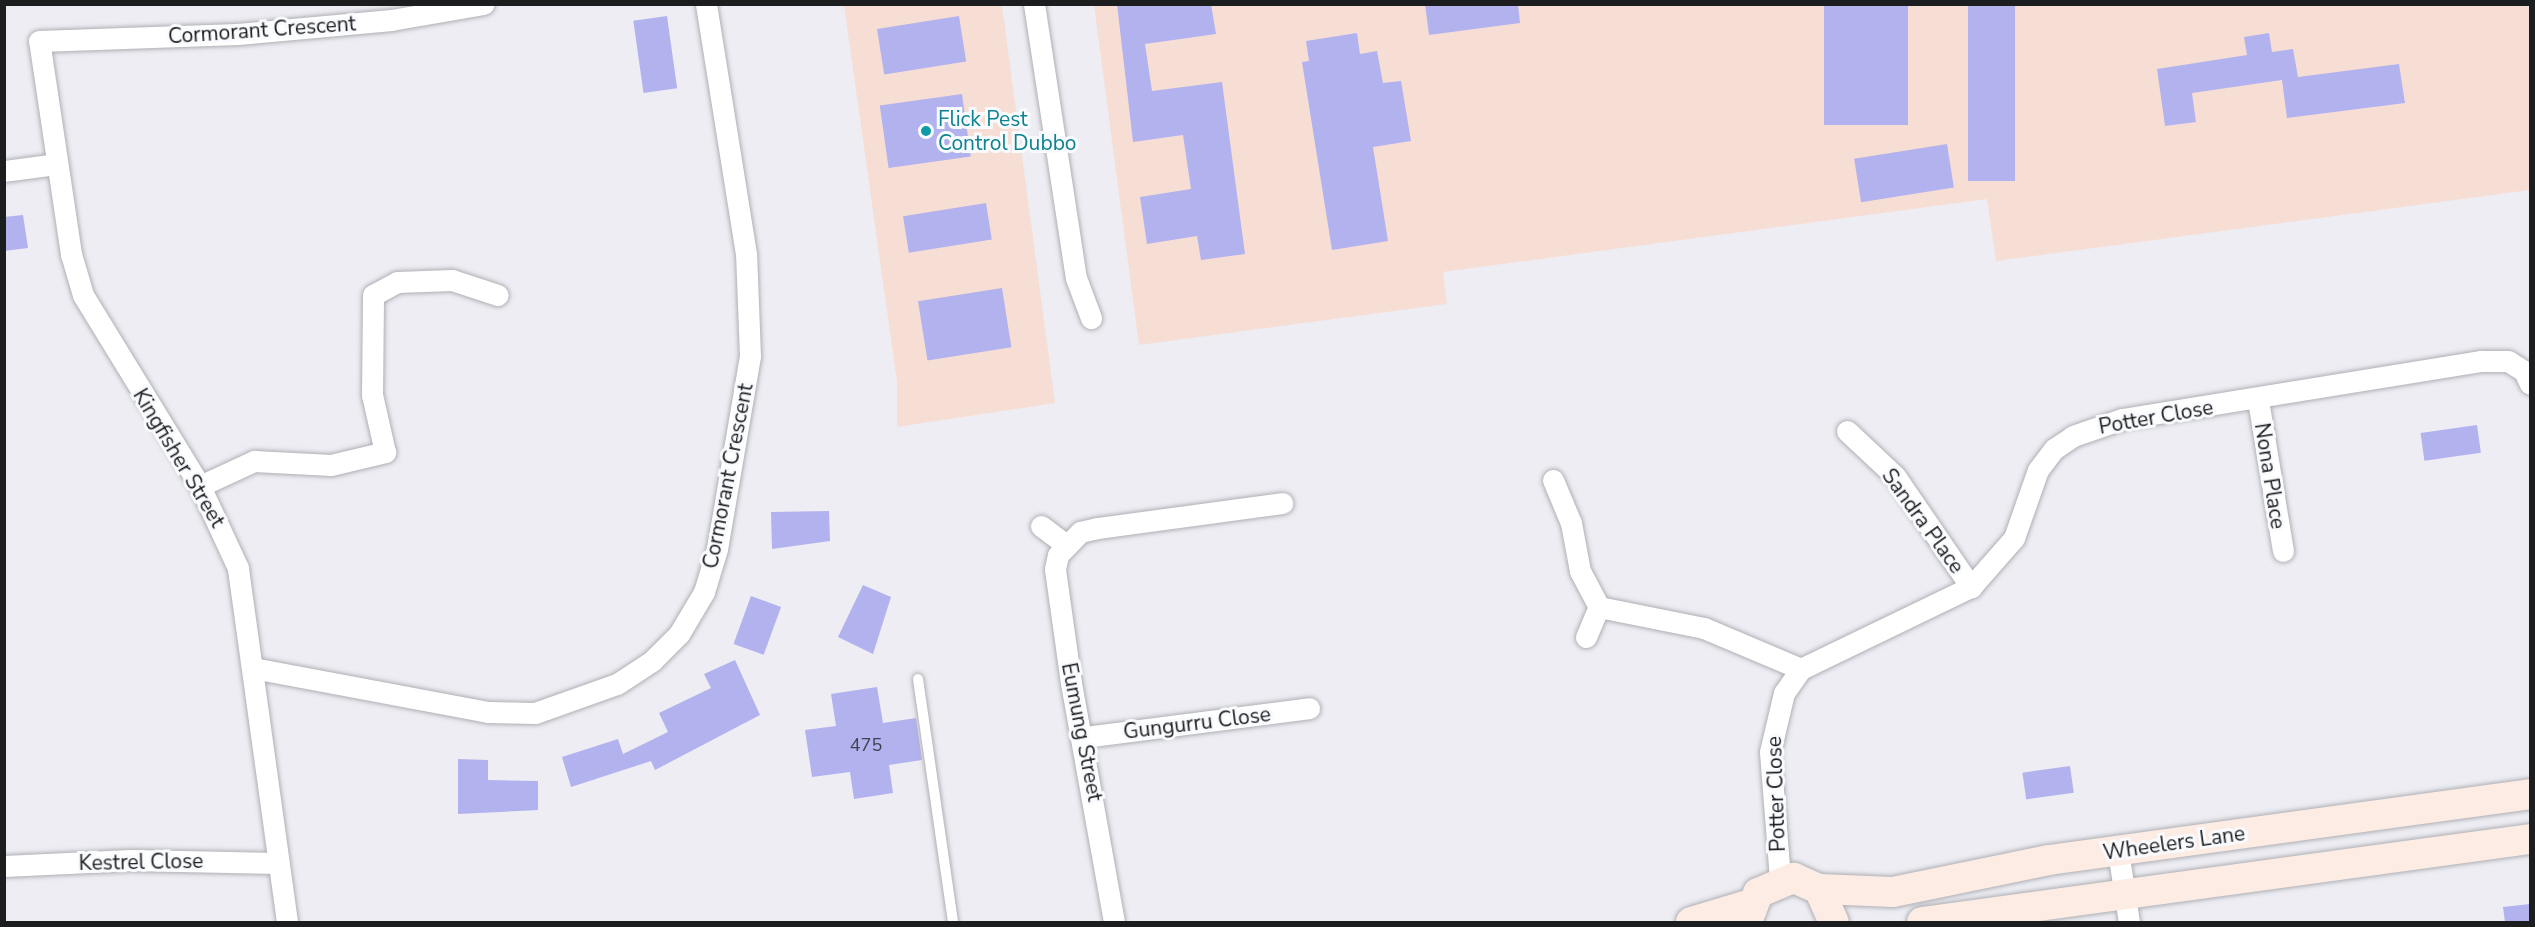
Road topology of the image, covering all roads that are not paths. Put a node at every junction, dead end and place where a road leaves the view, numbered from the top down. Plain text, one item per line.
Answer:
1 (484, 4) edge
2 (706, 4) edge
3 (1034, 4) edge
4 (39, 41) joint
5 (57, 164) junction
6 (4, 171) edge
7 (498, 295) dead end
8 (1091, 318) dead end
9 (2530, 384) edge
10 (2258, 400) junction
11 (1847, 431) dead end
12 (1553, 480) dead end
13 (200, 486) junction
14 (1282, 503) dead end
15 (1041, 526) dead end
16 (1065, 544) junction
17 (2283, 551) dead end
18 (1971, 587) junction
19 (1599, 607) junction
20 (1586, 637) dead end
21 (253, 668) junction
22 (1801, 669) junction
23 (918, 679) dead end
24 (1309, 708) dead end
25 (1084, 737) junction
26 (2530, 794) edge
27 (2530, 839) edge
28 (2118, 851) junction
29 (278, 863) junction
30 (4, 866) edge
31 (1780, 879) junction
32 (1818, 889) junction
33 (2127, 908) edge
34 (1749, 913) edge
35 (287, 922) edge
36 (953, 922) edge
37 (1114, 922) edge
38 (1691, 922) edge
39 (1834, 922) edge
40 (1922, 922) edge

1 - 4 street, Cormorant Crescent
2 - 21 street, Cormorant Crescent
3 - 8 street
4 - 5 street, Kingfisher Street
5 - 6 street
5 - 13 street, Kingfisher Street
7 - 13 street
9 - 10 street, Potter Close
10 - 17 street, Nona Place
10 - 18 street, Potter Close
11 - 18 street, Sandra Place
12 - 19 street
13 - 21 street, Kingfisher Street
14 - 16 street
15 - 16 street
16 - 25 street, Eumung Street
18 - 22 street, Potter Close
19 - 20 street
19 - 22 street
21 - 29 street, Kingfisher Street
22 - 31 street, Potter Close
23 - 36 lane
24 - 25 street, Gungurru Close
25 - 37 street, Eumung Street
26 - 28 main road, Wheelers Lane
27 - 33 main road, Wheelers Lane
28 - 32 main road, Wheelers Lane
28 - 33 street
29 - 30 street, Kestrel Close
29 - 35 street, Kingfisher Street
31 - 32 main road, Wheelers Lane
31 - 34 main road
32 - 39 main road
33 - 40 main road, Wheelers Lane
34 - 38 main road

